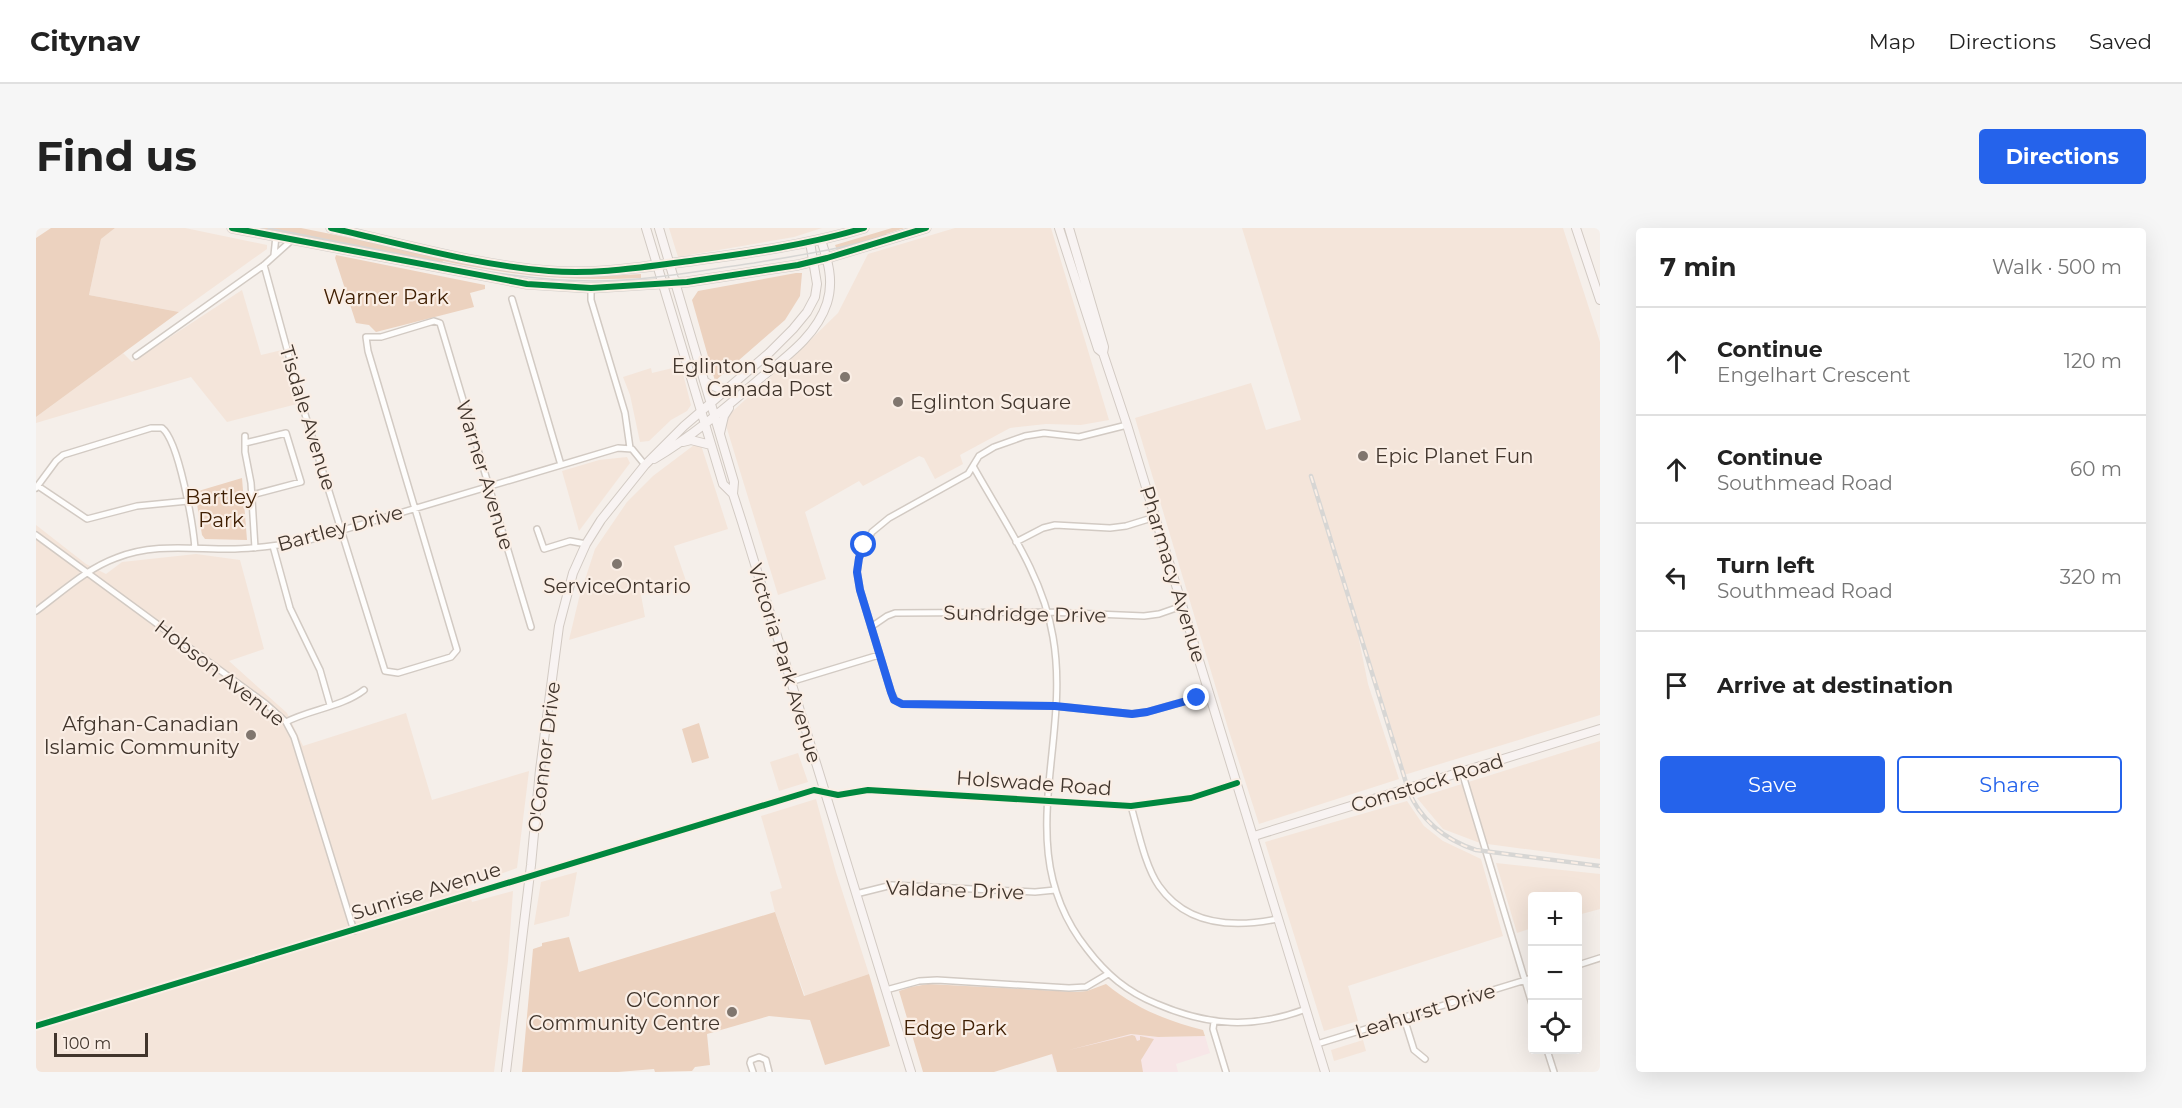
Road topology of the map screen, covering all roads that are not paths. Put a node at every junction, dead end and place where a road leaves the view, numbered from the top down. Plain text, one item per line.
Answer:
1 (232, 228) edge
2 (330, 228) edge
3 (645, 228) edge
4 (659, 228) edge
5 (864, 228) edge
6 (926, 228) edge
7 (1059, 228) edge
8 (1069, 228) edge
9 (1576, 228) edge
10 (354, 231) edge
11 (276, 236) junction
12 (294, 238) junction
13 (821, 240) junction
14 (810, 242) junction
15 (273, 257) junction
16 (827, 258) junction
17 (814, 262) junction
18 (670, 264) junction
19 (264, 265) junction
20 (656, 266) junction
21 (676, 283) junction
22 (662, 284) junction
23 (591, 288) junction
24 (512, 299) dead end
25 (1600, 300) edge
26 (1103, 353) junction
27 (136, 356) dead end
28 (705, 382) junction
29 (729, 388) junction
30 (732, 402) junction
31 (711, 404) junction
32 (702, 411) junction
33 (715, 417) junction
34 (705, 424) junction
35 (1127, 425) junction
36 (720, 435) junction
37 (678, 442) junction
38 (711, 445) junction
39 (630, 448) junction
40 (561, 465) junction
41 (645, 465) junction
42 (973, 466) junction
43 (37, 487) edge
44 (488, 487) junction
45 (733, 494) junction
46 (252, 495) junction
47 (188, 501) junction
48 (414, 508) junction
49 (1155, 517) junction
50 (537, 529) dead end
51 (342, 531) junction
52 (36, 535) edge
53 (1016, 542) junction
54 (586, 544) junction
55 (273, 546) junction
56 (195, 548) junction
57 (255, 548) junction
58 (87, 573) junction
59 (1182, 606) junction
60 (36, 611) edge
61 (1048, 612) junction
62 (531, 627) dead end
63 (871, 627) junction
64 (879, 655) junction
65 (790, 682) junction
66 (364, 690) dead end
67 (1210, 694) junction
68 (330, 705) junction
69 (1055, 706) junction
70 (286, 722) junction
71 (1600, 729) edge
72 (1462, 772) junction
73 (1238, 783) junction
74 (825, 794) junction
75 (1048, 800) junction
76 (1131, 806) junction
77 (1254, 836) junction
78 (530, 876) junction
79 (1055, 890) junction
80 (856, 894) junction
81 (1277, 919) junction
82 (354, 931) junction
83 (1600, 958) edge
84 (1582, 964) edge
85 (1108, 974) junction
86 (1528, 980) edge
87 (1525, 981) junction
88 (886, 990) junction
89 (1532, 1000) edge
90 (1306, 1009) junction
91 (1404, 1018) junction
92 (1214, 1022) junction
93 (36, 1026) edge
94 (1317, 1044) junction
95 (1548, 1054) edge
96 (1425, 1059) dead end
97 (506, 1072) edge
98 (753, 1072) edge
99 (769, 1072) edge
100 (911, 1072) edge
101 (1226, 1072) edge
102 (1325, 1072) edge
103 (1554, 1072) edge

1 - 11 main road
2 - 10 main road
3 - 20 main road, Victoria Park Avenue
4 - 18 main road, Victoria Park Avenue
5 - 13 main road
6 - 16 main road
7 - 26 main road, Pharmacy Avenue
8 - 26 main road, Pharmacy Avenue
9 - 25 main road
10 - 20 main road
11 - 12 main road
11 - 15 street
12 - 15 street
12 - 23 main road
13 - 14 main road
13 - 16 main road
14 - 17 main road
14 - 18 main road
15 - 19 street
16 - 17 main road
16 - 30 main road
17 - 21 main road
17 - 29 main road
18 - 20 main road
18 - 21 main road, Victoria Park Avenue
19 - 27 street
19 - 51 street, Tisdale Avenue
20 - 22 main road, Victoria Park Avenue
21 - 22 main road
21 - 28 main road, Victoria Park Avenue
22 - 23 main road
22 - 32 main road, Victoria Park Avenue
23 - 39 street
24 - 40 street
26 - 35 main road, Pharmacy Avenue
28 - 29 main road
28 - 31 main road, Victoria Park Avenue
29 - 31 main road
30 - 33 main road
30 - 36 main road
31 - 32 main road
31 - 33 main road, Victoria Park Avenue
32 - 34 main road, Victoria Park Avenue
32 - 41 main road, O'Connor Drive
33 - 34 main road
33 - 36 main road, Victoria Park Avenue
34 - 37 main road, O'Connor Drive
34 - 38 main road, Victoria Park Avenue
35 - 42 street
35 - 49 main road, Pharmacy Avenue
36 - 45 main road, Victoria Park Avenue
37 - 38 main road
37 - 41 main road, O'Connor Drive
38 - 45 main road, Victoria Park Avenue
39 - 40 street, Bartley Drive
39 - 41 street
40 - 44 street, Bartley Drive
41 - 54 main road, O'Connor Drive
42 - 53 street
42 - 63 street
43 - 47 street
43 - 47 street
44 - 48 street, Bartley Drive
44 - 48 street, Warner Avenue
44 - 62 street, Warner Avenue
45 - 65 main road, Victoria Park Avenue
46 - 46 street
46 - 57 street
47 - 56 street
48 - 51 street, Bartley Drive
48 - 51 street, Tisdale Avenue
49 - 53 street
49 - 59 main road, Pharmacy Avenue
50 - 54 street
51 - 55 street, Bartley Drive
52 - 58 street, Hobson Avenue
53 - 61 street
54 - 78 main road, O'Connor Drive
55 - 57 street, Bartley Drive
55 - 68 street
56 - 57 street, Bartley Drive
56 - 58 street, Bartley Drive
58 - 60 street, Bartley Drive
58 - 70 street, Hobson Avenue
59 - 61 street, Sundridge Drive
59 - 67 main road, Pharmacy Avenue
61 - 63 street, Sundridge Drive
61 - 69 street
63 - 64 street
64 - 65 street
64 - 69 street
65 - 74 main road, Victoria Park Avenue
66 - 68 street
67 - 69 street
67 - 73 main road, Pharmacy Avenue
68 - 70 street
69 - 75 street
70 - 82 street, Hobson Avenue
71 - 72 main road, Comstock Road
72 - 77 main road, Comstock Road
72 - 87 street
73 - 76 street, Holswade Road
73 - 77 main road, Pharmacy Avenue
74 - 75 street, Holswade Road
74 - 78 street, Sunrise Avenue
74 - 80 main road, Victoria Park Avenue
75 - 76 street, Holswade Road
75 - 79 street
76 - 81 street
77 - 81 main road, Pharmacy Avenue
78 - 82 street, Sunrise Avenue
78 - 97 main road, O'Connor Drive
79 - 80 street, Valdane Drive
79 - 85 street
80 - 88 main road, Victoria Park Avenue
81 - 90 main road, Pharmacy Avenue
82 - 93 street, Sunrise Avenue
83 - 84 street
85 - 88 street
85 - 92 street
86 - 87 street, Leahurst Drive
87 - 89 street
87 - 91 street, Leahurst Drive
88 - 100 main road, Victoria Park Avenue
90 - 92 street
90 - 94 main road, Pharmacy Avenue
91 - 94 street, Leahurst Drive
91 - 96 street
92 - 101 street
94 - 102 main road, Pharmacy Avenue
95 - 103 street
98 - 99 street

